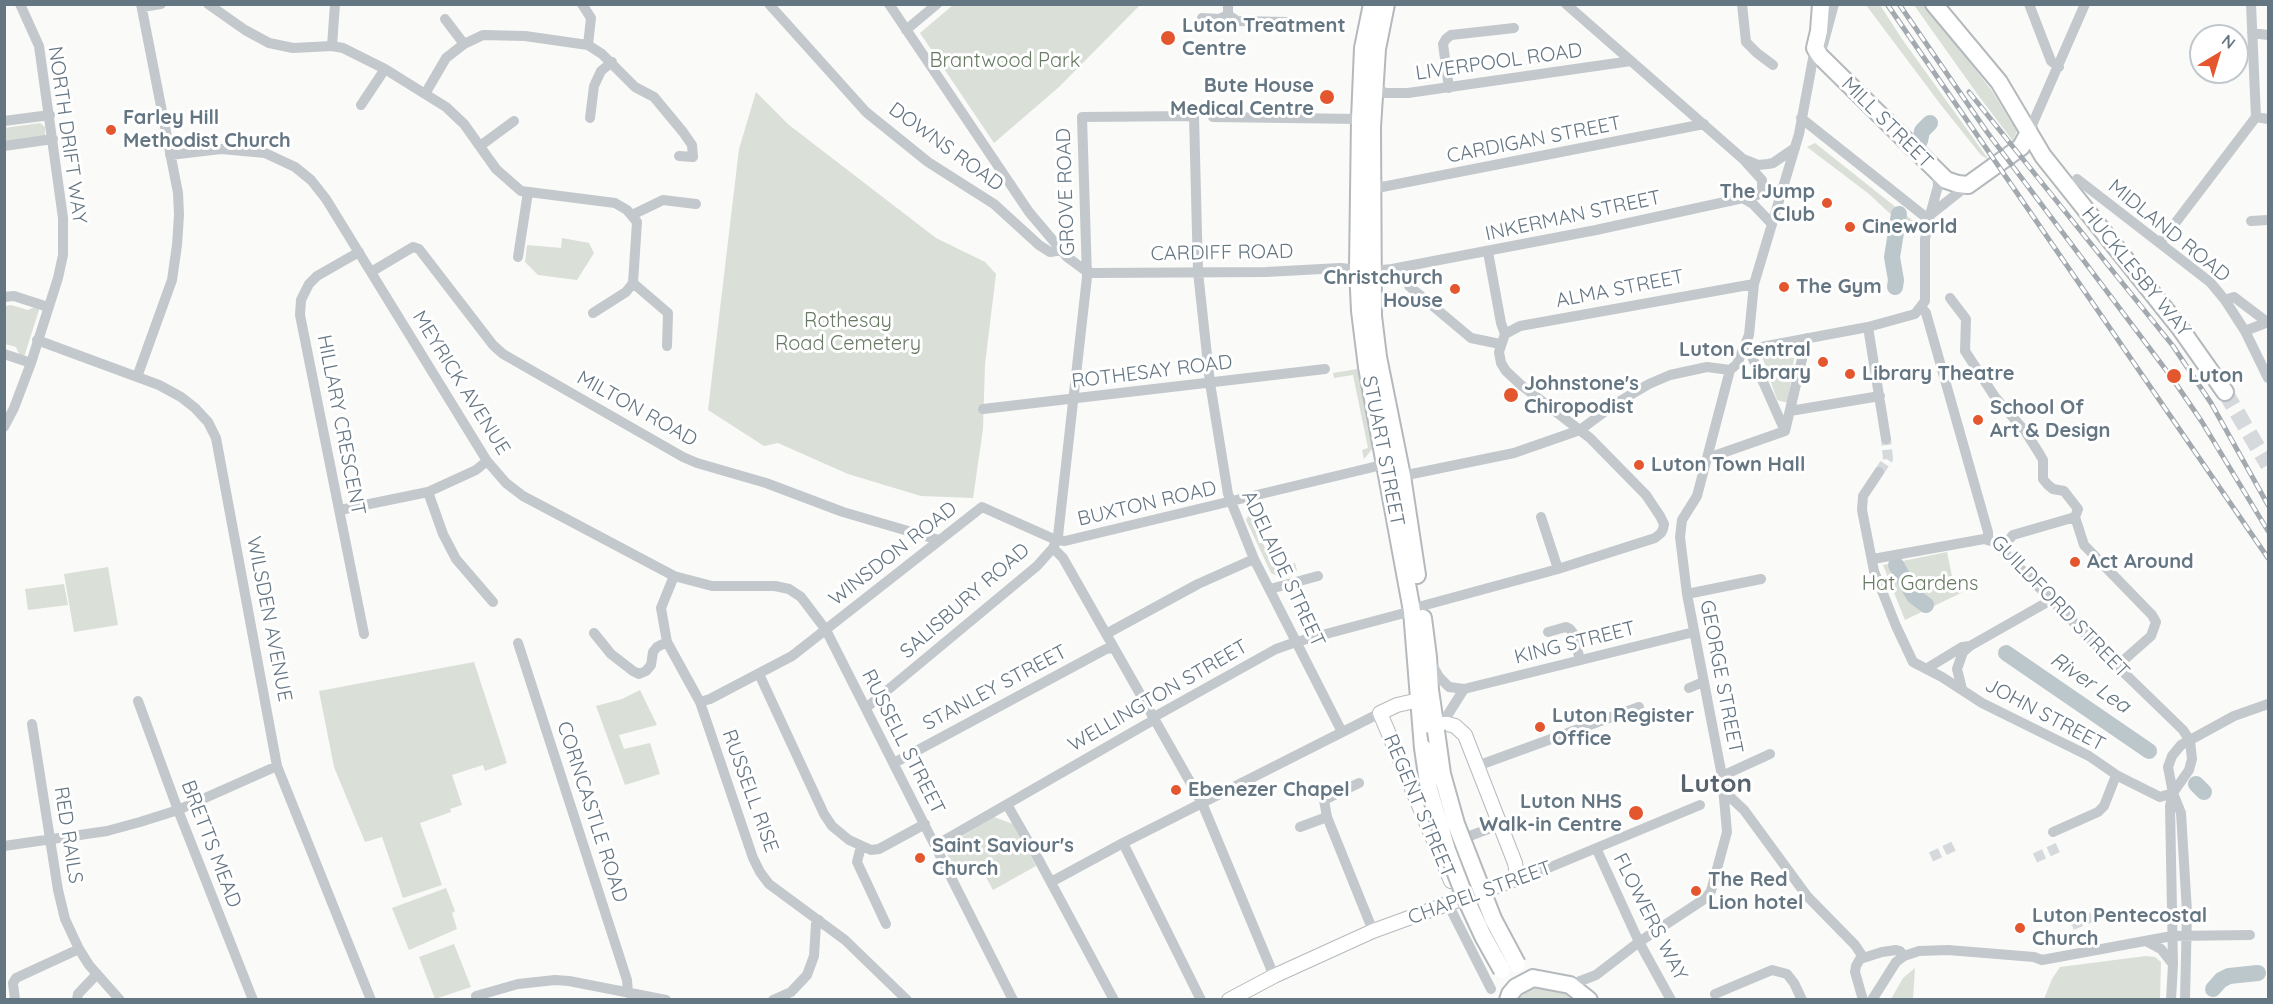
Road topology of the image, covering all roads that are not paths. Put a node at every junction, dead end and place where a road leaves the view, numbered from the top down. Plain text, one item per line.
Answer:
1 (20, 4) edge
2 (161, 4) edge
3 (335, 4) edge
4 (582, 4) edge
5 (769, 4) edge
6 (889, 4) edge
7 (938, 4) edge
8 (1372, 4) edge
9 (1386, 4) edge
10 (1566, 4) edge
11 (1742, 4) edge
12 (1821, 4) edge
13 (1834, 4) edge
14 (1934, 4) edge
15 (2030, 4) edge
16 (2085, 4) edge
17 (2251, 4) edge
18 (141, 6) edge
19 (214, 6) edge
20 (1228, 10) edge
21 (1202, 18) dead end
22 (445, 19) dead end
23 (1288, 22) dead end
24 (1514, 28) dead end
25 (906, 30) junction
26 (2252, 33) junction
27 (2268, 35) edge
28 (464, 44) junction
29 (588, 45) junction
30 (332, 46) junction
31 (1818, 52) junction
32 (1631, 61) junction
33 (612, 62) junction
34 (1773, 65) dead end
35 (2059, 67) junction
36 (386, 69) junction
37 (1374, 86) junction
38 (1449, 88) junction
39 (425, 94) junction
40 (2011, 100) junction
41 (361, 105) dead end
42 (2039, 106) junction
43 (50, 115) junction
44 (1194, 116) joint
45 (1213, 117) dead end
46 (2256, 117) junction
47 (591, 118) dead end
48 (1802, 118) junction
49 (1359, 119) junction
50 (2268, 119) edge
51 (4, 121) edge
52 (513, 121) dead end
53 (1704, 124) junction
54 (2029, 132) junction
55 (53, 139) junction
56 (4, 146) edge
57 (480, 146) junction
58 (2021, 147) junction
59 (1795, 148) junction
60 (170, 155) junction
61 (679, 156) dead end
62 (2043, 156) junction
63 (1743, 159) junction
64 (1942, 176) junction
65 (2077, 179) dead end
66 (1372, 181) junction
67 (1963, 189) junction
68 (528, 192) junction
69 (1744, 199) junction
70 (696, 204) dead end
71 (633, 215) junction
72 (1929, 217) junction
73 (2268, 220) edge
74 (2251, 221) dead end
75 (1772, 224) junction
76 (2160, 243) junction
77 (1062, 250) junction
78 (359, 252) junction
79 (1488, 252) junction
80 (518, 257) dead end
81 (1365, 270) junction
82 (1086, 271) junction
83 (371, 272) junction
84 (1198, 272) junction
85 (633, 283) junction
86 (1754, 284) junction
87 (1409, 286) dead end
88 (4, 297) edge
89 (1950, 298) dead end
90 (2225, 300) junction
91 (48, 307) junction
92 (1921, 307) junction
93 (593, 313) dead end
94 (2268, 322) edge
95 (1869, 327) junction
96 (2245, 331) junction
97 (1807, 338) junction
98 (1503, 339) junction
99 (38, 340) junction
100 (667, 346) dead end
101 (4, 354) edge
102 (30, 363) junction
103 (1325, 369) dead end
104 (1730, 370) junction
105 (137, 377) junction
106 (2268, 378) edge
107 (1210, 383) junction
108 (2225, 392) tunnel mouth
109 (1880, 396) junction
110 (1074, 399) junction
111 (983, 409) dead end
112 (1790, 411) junction
113 (4, 427) edge
114 (1580, 430) junction
115 (1785, 431) junction
116 (1886, 439) tunnel mouth
117 (1708, 458) junction
118 (488, 461) junction
119 (1386, 464) junction
120 (1878, 472) tunnel mouth
121 (1402, 476) junction
122 (428, 492) junction
123 (1230, 502) junction
124 (340, 510) junction
125 (1660, 516) junction
126 (1541, 517) dead end
127 (2075, 517) junction
128 (1682, 520) junction
129 (1988, 539) junction
130 (939, 540) junction
131 (1054, 544) junction
132 (2002, 548) junction
133 (1872, 558) junction
134 (1254, 559) junction
135 (1558, 568) junction
136 (674, 576) junction
137 (1318, 576) dead end
138 (1761, 579) dead end
139 (1270, 590) junction
140 (1687, 594) junction
141 (2051, 600) junction
142 (493, 602) dead end
143 (1417, 608) junction
144 (826, 630) junction
145 (1548, 632) dead end
146 (1694, 632) junction
147 (594, 633) dead end
148 (364, 634) dead end
149 (1106, 634) junction
150 (667, 642) junction
151 (1296, 642) junction
152 (518, 643) dead end
153 (1970, 646) junction
154 (1113, 648) junction
155 (1428, 657) junction
156 (1580, 660) junction
157 (2117, 666) junction
158 (1926, 669) junction
159 (759, 674) junction
160 (1703, 682) junction
161 (1689, 688) dead end
162 (1464, 689) junction
163 (1962, 689) junction
164 (1419, 700) junction
165 (138, 701) dead end
166 (700, 702) junction
167 (2268, 704) edge
168 (1639, 707) dead end
169 (866, 708) junction
170 (1380, 713) junction
171 (1154, 717) junction
172 (32, 724) dead end
173 (1439, 728) junction
174 (1342, 732) junction
175 (2190, 741) junction
176 (1770, 754) dead end
177 (894, 763) junction
178 (277, 766) junction
179 (1477, 766) junction
180 (1722, 776) junction
181 (2118, 776) junction
182 (1359, 783) dead end
183 (2138, 785) junction
184 (2108, 792) junction
185 (2173, 793) junction
186 (1202, 803) junction
187 (1700, 805) dead end
188 (1006, 806) junction
189 (178, 810) junction
190 (1327, 817) junction
191 (925, 824) junction
192 (1499, 825) junction
193 (1300, 827) dead end
194 (2053, 832) dead end
195 (50, 840) junction
196 (1123, 843) junction
197 (936, 845) junction
198 (4, 846) edge
199 (861, 846) junction
200 (1437, 848) junction
201 (1597, 850) junction
202 (1517, 875) junction
203 (1051, 882) junction
204 (1453, 902) junction
205 (819, 920) junction
206 (886, 924) dead end
207 (1373, 931) junction
208 (2250, 935) dead end
209 (2172, 936) junction
210 (2187, 936) junction
211 (2146, 941) junction
212 (1639, 942) junction
213 (79, 949) junction
214 (1904, 956) junction
215 (1863, 957) junction
216 (2173, 964) junction
217 (1509, 967) junction
218 (97, 975) junction
219 (1596, 975) junction
220 (1274, 976) junction
221 (1887, 977) junction
222 (1533, 978) junction
223 (1570, 985) junction
224 (1491, 989) dead end
225 (628, 993) junction
226 (1715, 994) dead end
227 (476, 996) dead end
228 (1509, 997) edge
229 (15, 999) edge
230 (77, 999) edge
231 (120, 999) edge
232 (253, 999) edge
233 (371, 999) edge
234 (666, 999) edge
235 (773, 999) edge
236 (907, 999) edge
237 (1013, 999) edge
238 (1113, 999) edge
239 (1201, 999) edge
240 (1229, 999) edge
241 (1589, 999) edge
242 (1671, 999) edge
243 (1802, 999) edge
244 (1863, 999) edge
245 (1872, 999) edge
246 (1882, 999) edge
247 (2171, 999) edge
248 (2185, 999) edge

1 - 43 street, NORTH DRIFT WAY
2 - 18 street
3 - 30 street
4 - 29 street
5 - 77 street, DOWNS ROAD
6 - 25 street
7 - 25 street
8 - 49 highway, STUART STREET
9 - 37 highway, STUART STREET
10 - 32 street
11 - 34 street
12 - 31 highway
13 - 31 street
14 - 40 highway, HUCKLESBY WAY
15 - 35 street
16 - 35 street
17 - 26 street
18 - 60 street
19 - 30 street
20 - 21 street
20 - 23 street
22 - 28 street
24 - 38 street
25 - 77 street
26 - 27 street
26 - 46 street
28 - 29 street
28 - 39 street
29 - 33 street
30 - 36 street
31 - 48 street
31 - 64 highway, MILL STREET
32 - 38 street, LIVERPOOL ROAD
32 - 53 street
33 - 47 street
33 - 61 street
35 - 42 street
36 - 39 street
36 - 41 street
37 - 38 street, LIVERPOOL ROAD
37 - 66 highway, STUART STREET
39 - 57 street
40 - 42 street
40 - 54 highway, HUCKLESBY WAY
42 - 54 street
43 - 51 street
43 - 55 street, NORTH DRIFT WAY
44 - 82 street, GROVE ROAD
44 - 84 street, ADELAIDE STREET
45 - 49 street
46 - 50 street
46 - 76 street
48 - 59 street
48 - 72 street
49 - 81 highway, STUART STREET
52 - 57 street
53 - 63 street
53 - 66 street, CARDIGAN STREET
54 - 58 highway
54 - 62 highway, HUCKLESBY WAY
55 - 56 street
55 - 91 street, NORTH DRIFT WAY
57 - 68 street
58 - 62 highway, HUCKLESBY WAY
58 - 67 highway
59 - 63 street
59 - 75 street
60 - 78 street, MEYRICK AVENUE
60 - 105 street
62 - 108 highway, HUCKLESBY WAY
63 - 69 street
64 - 67 highway, MILL STREET
64 - 72 street, GUILDFORD STREET
65 - 76 street, MIDLAND ROAD
66 - 81 highway, STUART STREET
67 - 72 street
68 - 71 street
68 - 80 street
69 - 75 street
69 - 79 street, INKERMAN STREET
70 - 71 street
71 - 85 street
72 - 92 street, GUILDFORD STREET
73 - 74 street
75 - 86 street
76 - 90 street, MIDLAND ROAD
77 - 82 street
78 - 83 street, MEYRICK AVENUE
78 - 124 street, HILLARY CRESCENT
79 - 81 street, INKERMAN STREET
79 - 98 street
81 - 84 street, CARDIFF ROAD
81 - 119 highway, STUART STREET
81 - 121 highway, STUART STREET
82 - 84 street, CARDIFF ROAD
82 - 110 street
83 - 118 street, MEYRICK AVENUE
83 - 130 street, MILTON ROAD
84 - 107 street, ADELAIDE STREET
85 - 93 street
85 - 100 street
86 - 98 street, ALMA STREET
86 - 104 street
87 - 98 street
88 - 91 street
89 - 127 street
90 - 94 street
90 - 96 street, MIDLAND ROAD
91 - 99 street, NORTH DRIFT WAY
92 - 95 street
92 - 129 street, GUILDFORD STREET
94 - 96 street
95 - 97 street
95 - 109 street
96 - 106 street, MIDLAND ROAD
97 - 112 street
97 - 115 street
98 - 114 street
99 - 102 street, NORTH DRIFT WAY
99 - 105 street, WILSDEN AVENUE
101 - 102 street
102 - 113 street, NORTH DRIFT WAY
103 - 107 street, ROTHESAY ROAD
104 - 114 street
104 - 117 street
105 - 178 street, WILSDEN AVENUE
107 - 110 street, ROTHESAY ROAD
107 - 123 street, ADELAIDE STREET
109 - 112 street
109 - 116 street
110 - 111 street, ROTHESAY ROAD
110 - 131 street
112 - 115 street
114 - 121 street
114 - 125 street
115 - 117 street
117 - 128 street
118 - 122 street
118 - 136 street, MEYRICK AVENUE
119 - 123 street, BUXTON ROAD
119 - 143 highway, STUART STREET
120 - 133 street, JOHN STREET
121 - 143 highway, STUART STREET
122 - 124 street
122 - 142 street
123 - 131 street, BUXTON ROAD
123 - 134 street, ADELAIDE STREET
124 - 148 street, HILLARY CRESCENT
125 - 128 street
125 - 135 street, WELLINGTON STREET
126 - 135 street
127 - 132 street
127 - 157 street
128 - 140 street, GEORGE STREET
129 - 132 street, GUILDFORD STREET
129 - 133 street
130 - 131 street, WINSDON ROAD
130 - 144 street, WINSDON ROAD
131 - 149 street
131 - 169 street, SALISBURY ROAD
132 - 141 street, GUILDFORD STREET
133 - 158 street, JOHN STREET
134 - 139 street, ADELAIDE STREET
134 - 149 street
135 - 143 street, WELLINGTON STREET
136 - 144 street, MEYRICK AVENUE
136 - 150 street, RUSSELL RISE
137 - 139 street
138 - 140 street
139 - 151 street, ADELAIDE STREET
140 - 146 street, GEORGE STREET
141 - 153 street
141 - 157 street, GUILDFORD STREET
143 - 151 street, WELLINGTON STREET
143 - 155 highway, STUART STREET
143 - 164 highway, STUART STREET
144 - 159 street, WINSDON ROAD
144 - 169 street, RUSSELL STREET
145 - 156 street
146 - 156 street, KING STREET
146 - 160 street, GEORGE STREET
147 - 150 street
149 - 154 street
150 - 166 street, RUSSELL RISE
151 - 171 street, WELLINGTON STREET
151 - 174 street, ADELAIDE STREET
152 - 225 street, CORNCASTLE ROAD
153 - 158 street
153 - 163 street
154 - 171 street
154 - 177 street, STANLEY STREET
155 - 162 street
155 - 173 highway, STUART STREET
156 - 162 street, KING STREET
157 - 175 street, GUILDFORD STREET
158 - 163 street, JOHN STREET
159 - 166 street, WINSDON ROAD
159 - 199 street
160 - 161 street
160 - 180 street, GEORGE STREET
162 - 173 street
163 - 181 street, JOHN STREET
164 - 170 main road
164 - 217 highway, STUART STREET, bridge
165 - 189 street, BRETTS MEAD
166 - 205 street, RUSSELL RISE
167 - 175 street
168 - 179 street
169 - 177 street, RUSSELL STREET
170 - 174 street
170 - 200 main road, REGENT STREET
171 - 186 street
171 - 188 street, WELLINGTON STREET
172 - 195 street, RED RAILS
173 - 179 main road
173 - 217 highway, STUART STREET, bridge
174 - 186 street
175 - 185 street
175 - 185 street
176 - 180 street
177 - 191 street, RUSSELL STREET
178 - 189 street
178 - 233 street, WILSDEN AVENUE
179 - 192 main road
180 - 212 street
180 - 215 street, GEORGE STREET
181 - 183 street, JOHN STREET
181 - 184 street
182 - 190 street
183 - 184 street
183 - 185 street, JOHN STREET
184 - 194 street
185 - 209 street
185 - 210 street
186 - 196 street
186 - 220 street
187 - 201 street, CHAPEL STREET
188 - 197 street, WELLINGTON STREET
188 - 203 street
189 - 195 street
189 - 232 street, BRETTS MEAD
190 - 193 street
190 - 207 street
191 - 197 street, RUSSELL STREET
191 - 199 street
192 - 200 street
192 - 202 main road
195 - 198 street
195 - 213 street, RED RAILS
196 - 203 street
196 - 239 street
197 - 237 street, RUSSELL STREET
199 - 206 street
200 - 204 main road, REGENT STREET
201 - 202 street, CHAPEL STREET
201 - 212 street, FLOWERS WAY
202 - 204 main road, CHAPEL STREET
203 - 238 street
204 - 207 main road, CHAPEL STREET
204 - 224 street
205 - 235 street
205 - 236 street, RUSSELL RISE
207 - 220 main road, CHAPEL STREET
208 - 210 street
209 - 210 street
209 - 211 street
209 - 216 street
210 - 248 street
211 - 214 street
211 - 216 street
212 - 219 street
212 - 242 street, FLOWERS WAY
213 - 218 street, RED RAILS
213 - 229 street
214 - 215 street
214 - 221 street
215 - 244 street
216 - 247 street
217 - 222 highway
217 - 228 highway
218 - 230 street
218 - 231 street, RED RAILS
219 - 223 street
219 - 241 street
220 - 240 main road, CHAPEL STREET
221 - 245 street
221 - 246 street
222 - 223 highway
222 - 228 highway
223 - 241 highway
225 - 227 street
225 - 234 street
226 - 243 street

